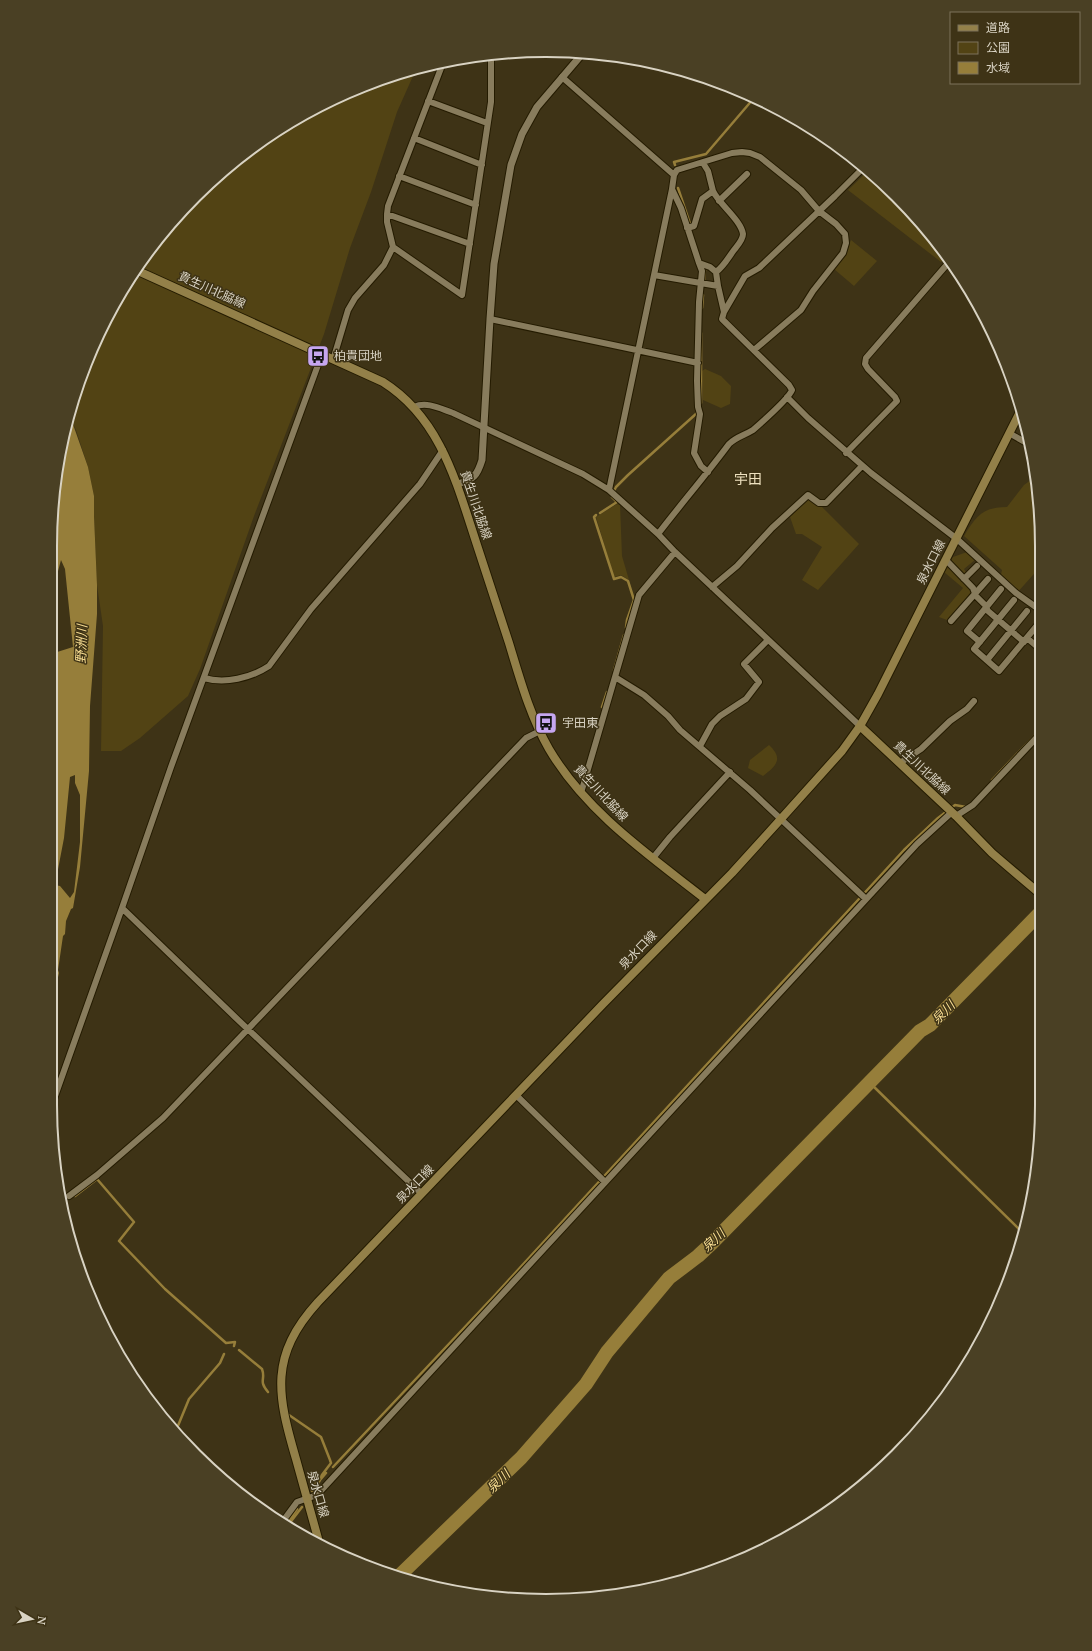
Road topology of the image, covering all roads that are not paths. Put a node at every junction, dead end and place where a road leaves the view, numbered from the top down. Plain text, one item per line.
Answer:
1 (579, 58) edge
2 (490, 60) edge
3 (442, 68) edge
4 (562, 77) junction
5 (428, 101) junction
6 (487, 123) junction
7 (414, 138) junction
8 (703, 163) junction
9 (482, 165) junction
10 (860, 171) edge
11 (747, 174) dead end
12 (399, 176) junction
13 (674, 176) junction
14 (672, 189) junction
15 (713, 191) junction
16 (719, 201) junction
17 (476, 205) junction
18 (819, 211) junction
19 (386, 214) junction
20 (688, 228) junction
21 (470, 244) junction
22 (393, 248) junction
23 (699, 262) junction
24 (946, 265) edge
25 (140, 272) edge
26 (716, 272) junction
27 (654, 275) junction
28 (700, 284) junction
29 (718, 286) junction
30 (724, 312) junction
31 (490, 320) junction
32 (754, 350) junction
33 (638, 351) junction
34 (322, 354) junction
35 (333, 360) junction
36 (698, 363) junction
37 (787, 397) junction
38 (414, 407) junction
39 (1017, 417) edge
40 (484, 427) junction
41 (1009, 433) junction
42 (1024, 441) edge
43 (443, 450) junction
44 (846, 453) junction
45 (862, 466) junction
46 (708, 472) junction
47 (458, 484) junction
48 (609, 490) junction
49 (658, 534) junction
50 (957, 539) junction
51 (675, 552) junction
52 (946, 560) junction
53 (977, 566) dead end
54 (964, 579) junction
55 (988, 579) dead end
56 (712, 587) junction
57 (1001, 589) dead end
58 (975, 594) junction
59 (1014, 600) dead end
60 (1035, 606) edge
61 (986, 607) junction
62 (1027, 611) dead end
63 (998, 620) junction
64 (951, 621) dead end
65 (1035, 628) edge
66 (1011, 631) junction
67 (768, 640) junction
68 (1025, 640) junction
69 (980, 642) junction
70 (1035, 646) edge
71 (986, 660) junction
72 (615, 677) junction
73 (204, 678) junction
74 (974, 701) dead end
75 (860, 726) junction
76 (540, 730) junction
77 (1035, 739) edge
78 (700, 746) junction
79 (900, 763) junction
80 (730, 772) junction
81 (581, 793) junction
82 (954, 814) junction
83 (781, 820) junction
84 (653, 858) junction
85 (1035, 890) edge
86 (705, 899) junction
87 (866, 899) junction
88 (122, 908) junction
89 (248, 1029) junction
90 (57, 1091) edge
91 (516, 1095) junction
92 (606, 1182) junction
93 (422, 1194) junction
94 (69, 1196) dead end
95 (307, 1498) junction
96 (285, 1518) edge
97 (318, 1537) edge

1 - 4 street
2 - 6 street
3 - 5 street
4 - 13 street
4 - 31 street
5 - 6 street
5 - 7 street
6 - 9 street
7 - 9 street
7 - 12 street
8 - 13 street
8 - 15 street
8 - 18 street
9 - 17 street
10 - 18 street
11 - 16 street
12 - 17 street
12 - 19 street
13 - 14 street
14 - 20 street
14 - 27 street
15 - 16 street
15 - 20 street
16 - 26 street
17 - 21 street
18 - 30 street
18 - 32 street
19 - 21 street
19 - 22 street
20 - 23 street
21 - 22 street
22 - 35 street
23 - 26 street
23 - 28 street
24 - 44 street
25 - 34 main road, 貴生川北脇線
26 - 29 street
27 - 28 street
27 - 33 street
28 - 29 street
28 - 36 street
29 - 30 street
30 - 32 street
31 - 33 street
31 - 40 street
32 - 37 street
33 - 36 street
33 - 48 street
34 - 35 main road, 貴生川北脇線
34 - 73 street
35 - 38 main road, 貴生川北脇線
36 - 46 street
37 - 44 street
37 - 46 street
38 - 40 street
38 - 43 main road, 貴生川北脇線
39 - 41 main road, 泉水口線
40 - 47 street
40 - 48 street
41 - 42 street
41 - 50 main road, 泉水口線
43 - 47 main road, 貴生川北脇線
43 - 73 street
44 - 45 street
45 - 50 street
45 - 56 street
46 - 49 street
47 - 76 main road, 貴生川北脇線
48 - 49 street
49 - 51 street
50 - 52 main road, 泉水口線
50 - 60 street
51 - 56 street
51 - 72 street
52 - 54 street
52 - 75 main road, 泉水口線
53 - 54 street
54 - 58 street
55 - 58 street
56 - 67 street
57 - 61 street
58 - 61 street
58 - 64 street
59 - 63 street
61 - 63 street
61 - 69 street
62 - 66 street
63 - 66 street
63 - 69 street
65 - 68 street
66 - 68 street
66 - 71 street
67 - 75 street
67 - 78 street
68 - 70 street
68 - 71 street
69 - 71 street
72 - 78 street
72 - 81 street
73 - 88 street
74 - 79 street
75 - 79 main road, 貴生川北脇線
75 - 83 main road
76 - 81 main road, 貴生川北脇線
76 - 89 street
77 - 82 street
78 - 80 street
79 - 82 main road, 貴生川北脇線
80 - 83 street
80 - 84 street
81 - 84 main road, 貴生川北脇線
82 - 85 main road, 貴生川北脇線
82 - 87 street
83 - 86 main road
83 - 87 street
84 - 86 main road, 貴生川北脇線
86 - 91 main road, 泉水口線
87 - 92 street
88 - 89 street
88 - 90 street
89 - 93 street
89 - 94 street
91 - 92 street
91 - 93 main road, 泉水口線
92 - 95 street
93 - 95 main road, 泉水口線
95 - 96 street
95 - 97 main road, 泉水口線

